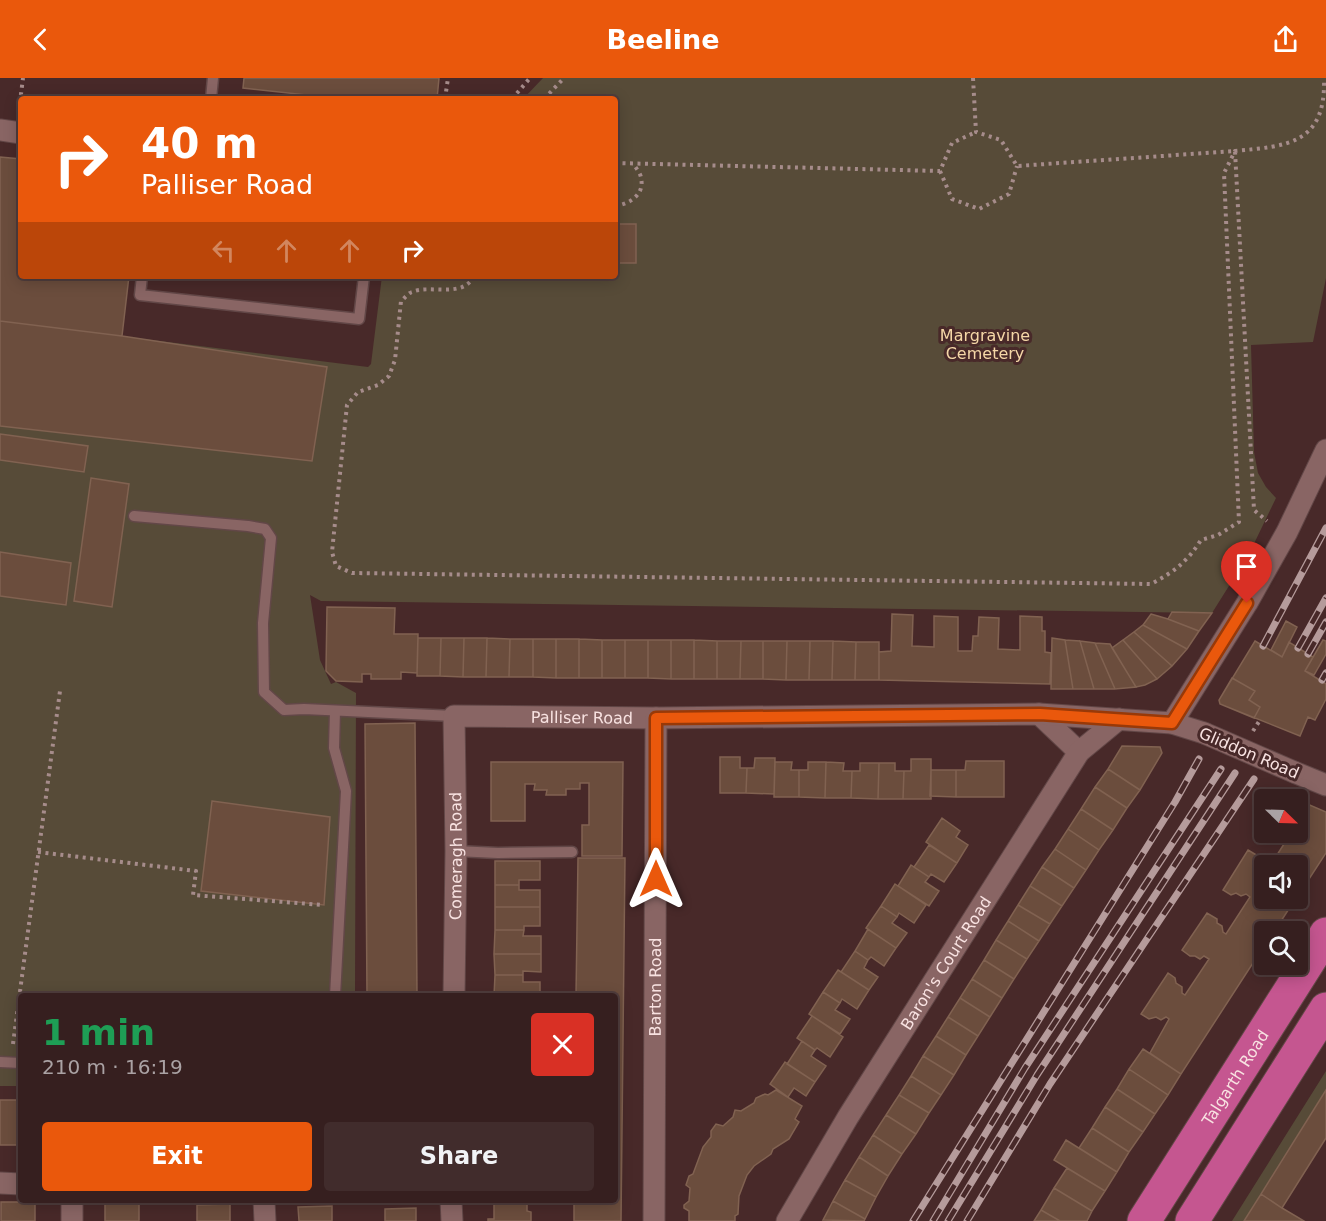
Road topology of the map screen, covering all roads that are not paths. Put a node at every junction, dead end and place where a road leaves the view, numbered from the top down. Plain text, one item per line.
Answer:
1 (213, 78) edge
2 (211, 96) edge
3 (142, 279) edge
4 (364, 279) edge
5 (1326, 450) edge
6 (134, 516) dead end
7 (335, 711) junction
8 (1040, 714) junction
9 (454, 716) junction
10 (656, 718) junction
11 (1119, 719) junction
12 (1172, 723) junction
13 (1079, 752) junction
14 (1326, 785) edge
15 (456, 851) junction
16 (572, 852) dead end
17 (1326, 934) edge
18 (335, 993) edge
19 (454, 993) edge
20 (1326, 1009) edge
21 (0, 1183) edge
22 (18, 1184) edge
23 (72, 1203) edge
24 (264, 1203) edge
25 (451, 1203) edge
26 (72, 1221) edge
27 (265, 1221) edge
28 (452, 1221) edge
29 (654, 1221) edge
30 (787, 1221) edge
31 (1143, 1221) edge
32 (1192, 1221) edge

1 - 2 lane
3 - 4 lane
5 - 12 street
6 - 7 lane, Palliser Road
7 - 9 lane, Palliser Road
7 - 18 lane
8 - 10 street, Palliser Road
8 - 11 street, Palliser Road
8 - 13 street
9 - 10 street, Palliser Road
9 - 15 street, Comeragh Road
10 - 29 street, Barton Road
11 - 12 street, Palliser Road
11 - 13 street, Baron's Court Road
12 - 14 street, Gliddon Road, bridge
13 - 30 street, Baron's Court Road
15 - 16 lane
15 - 19 street, Comeragh Road
17 - 31 highway, Talgarth Road
20 - 32 highway
21 - 22 street
23 - 26 street
24 - 27 street
25 - 28 street

